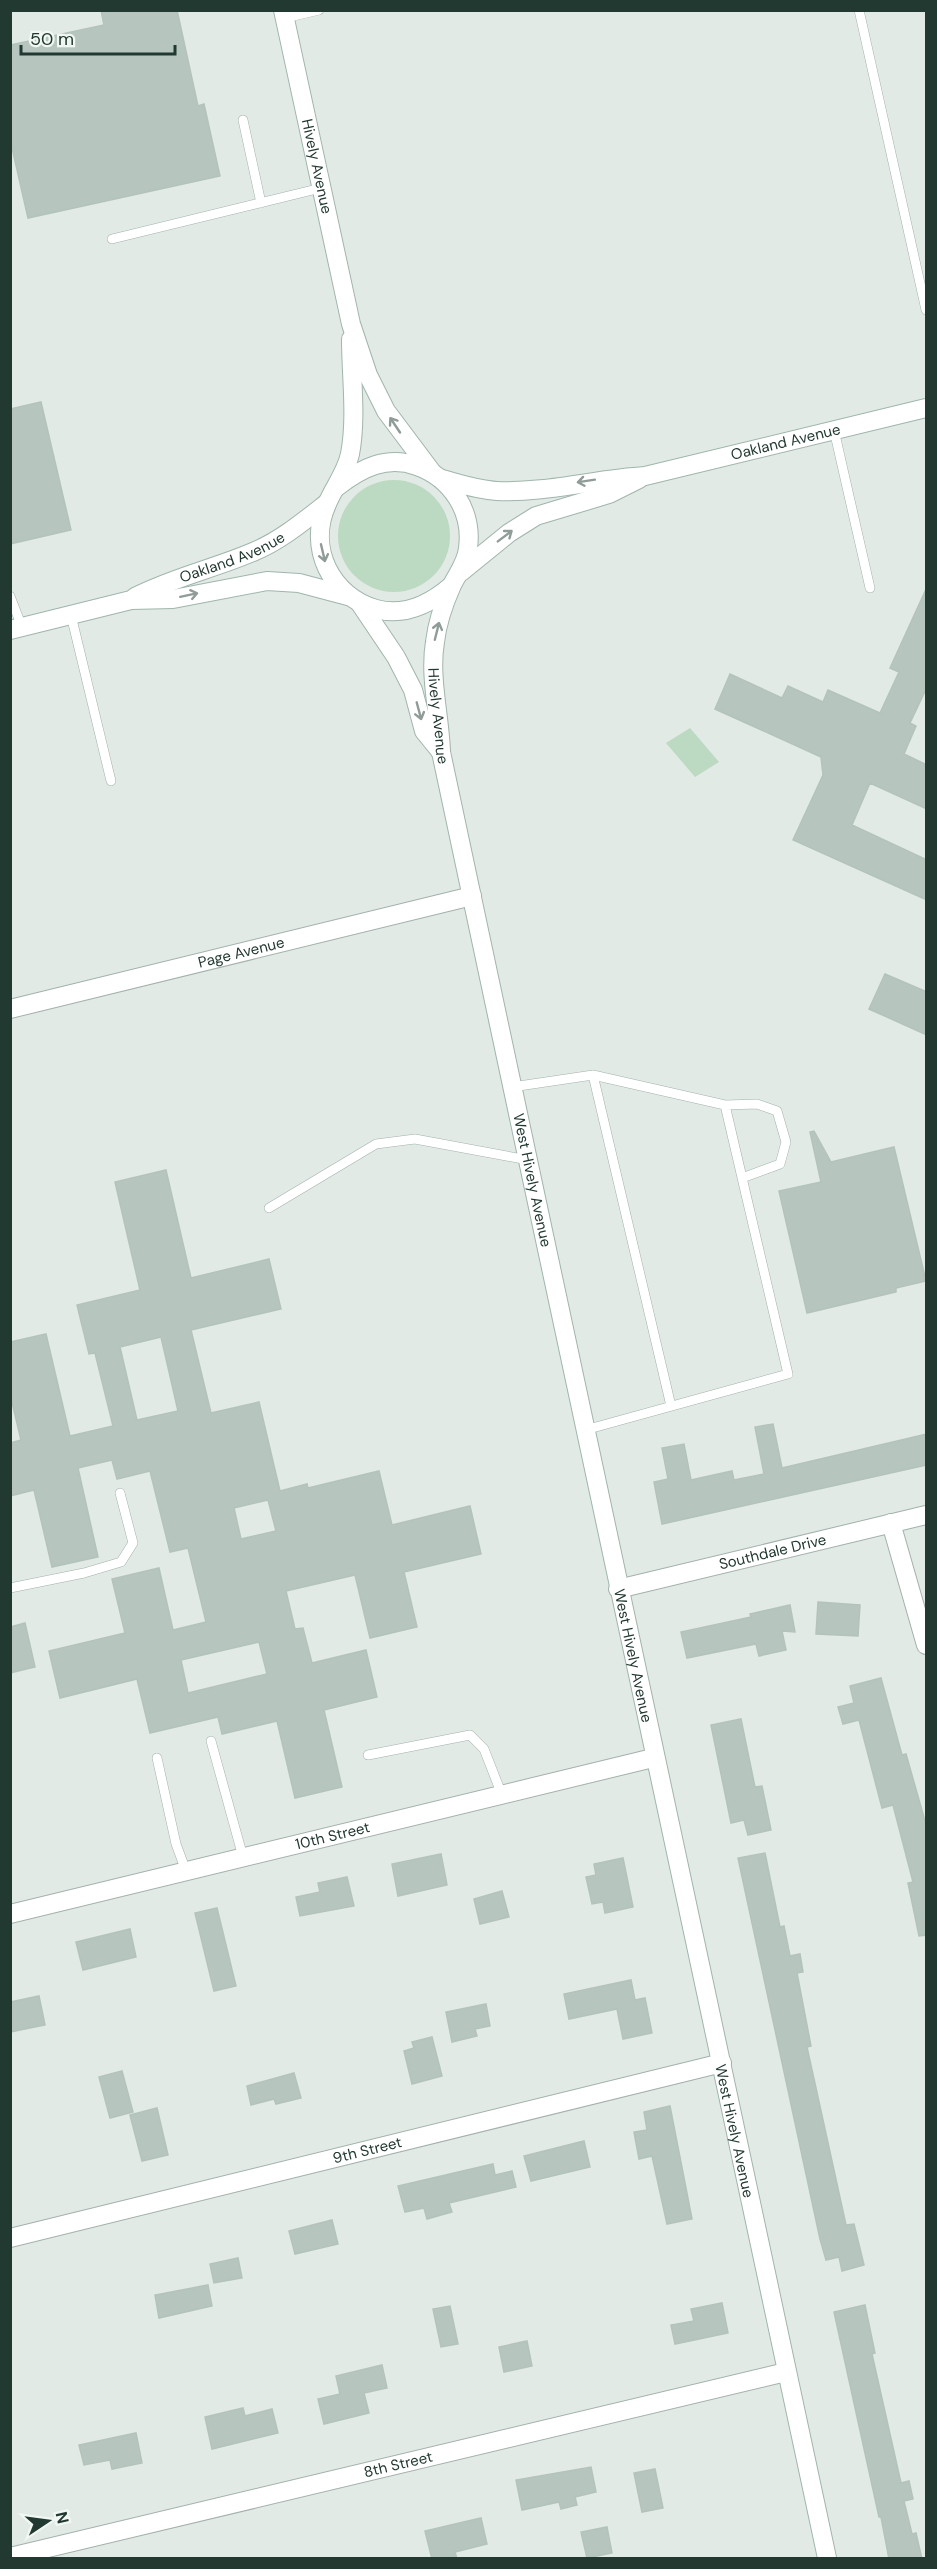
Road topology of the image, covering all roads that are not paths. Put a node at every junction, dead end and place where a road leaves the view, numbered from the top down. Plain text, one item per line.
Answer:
1 (319, 10) edge
2 (859, 10) edge
3 (284, 14) edge
4 (243, 120) dead end
5 (321, 189) junction
6 (261, 203) junction
7 (112, 239) dead end
8 (927, 310) edge
9 (351, 324) junction
10 (927, 408) edge
11 (834, 430) junction
12 (437, 475) junction
13 (645, 476) junction
14 (338, 487) junction
15 (327, 503) junction
16 (456, 579) junction
17 (870, 588) dead end
18 (10, 596) edge
19 (131, 600) junction
20 (355, 600) junction
21 (70, 615) junction
22 (16, 628) edge
23 (441, 752) junction
24 (111, 781) dead end
25 (472, 896) junction
26 (10, 1009) edge
27 (592, 1075) junction
28 (512, 1087) junction
29 (725, 1105) junction
30 (528, 1160) junction
31 (742, 1178) junction
32 (269, 1208) dead end
33 (671, 1406) junction
34 (585, 1430) junction
35 (120, 1493) dead end
36 (927, 1515) edge
37 (891, 1523) junction
38 (10, 1588) edge
39 (618, 1589) junction
40 (927, 1645) edge
41 (212, 1741) dead end
42 (368, 1755) dead end
43 (157, 1758) dead end
44 (653, 1758) junction
45 (502, 1794) junction
46 (243, 1857) junction
47 (186, 1871) junction
48 (10, 1914) edge
49 (722, 2063) junction
50 (10, 2238) edge
51 (786, 2372) junction
52 (10, 2557) edge
53 (827, 2559) edge

1 - 3 lane
2 - 8 lane
3 - 5 street, Hively Avenue
4 - 6 lane
5 - 6 lane
5 - 9 street, Hively Avenue
6 - 7 lane
12 -> 9 street, Hively Avenue
9 - 14 street, Hively Avenue
10 - 11 street, Oakland Avenue
11 - 13 street, Oakland Avenue
11 - 17 lane
13 -> 12 street, Oakland Avenue
12 - 14 street, Hively Avenue
12 - 16 street, Hively Avenue
16 -> 13 street, Oakland Avenue
14 - 15 street, Hively Avenue
15 - 19 street, Oakland Avenue
15 -> 20 street, Hively Avenue
16 - 20 street
23 -> 16 street, Hively Avenue
18 - 22 lane
19 -> 20 street, Oakland Avenue
19 - 21 street, Oakland Avenue
20 -> 23 street, Hively Avenue
21 - 22 street, Oakland Avenue
21 - 24 lane
23 - 25 street, West Hively Avenue
25 - 26 street, Page Avenue
25 - 28 street, West Hively Avenue
27 - 28 lane
27 - 29 lane
27 - 33 lane
28 - 30 street, West Hively Avenue
29 - 31 lane
29 - 31 lane
30 - 32 lane
30 - 34 street, West Hively Avenue
31 - 33 lane
33 - 34 lane
34 - 39 street, West Hively Avenue
35 - 38 lane
36 - 37 street, Southdale Drive
37 - 39 street, Southdale Drive
37 - 40 street
39 - 44 street, West Hively Avenue
41 - 46 lane
42 - 45 lane
43 - 47 lane
44 - 45 street, 10th Street
44 - 49 street, West Hively Avenue
45 - 46 street, 10th Street
46 - 47 street, 10th Street
47 - 48 street, 10th Street
49 - 50 street, 9th Street
49 - 51 street, West Hively Avenue
51 - 52 street, 8th Street
51 - 53 street, West Hively Avenue

